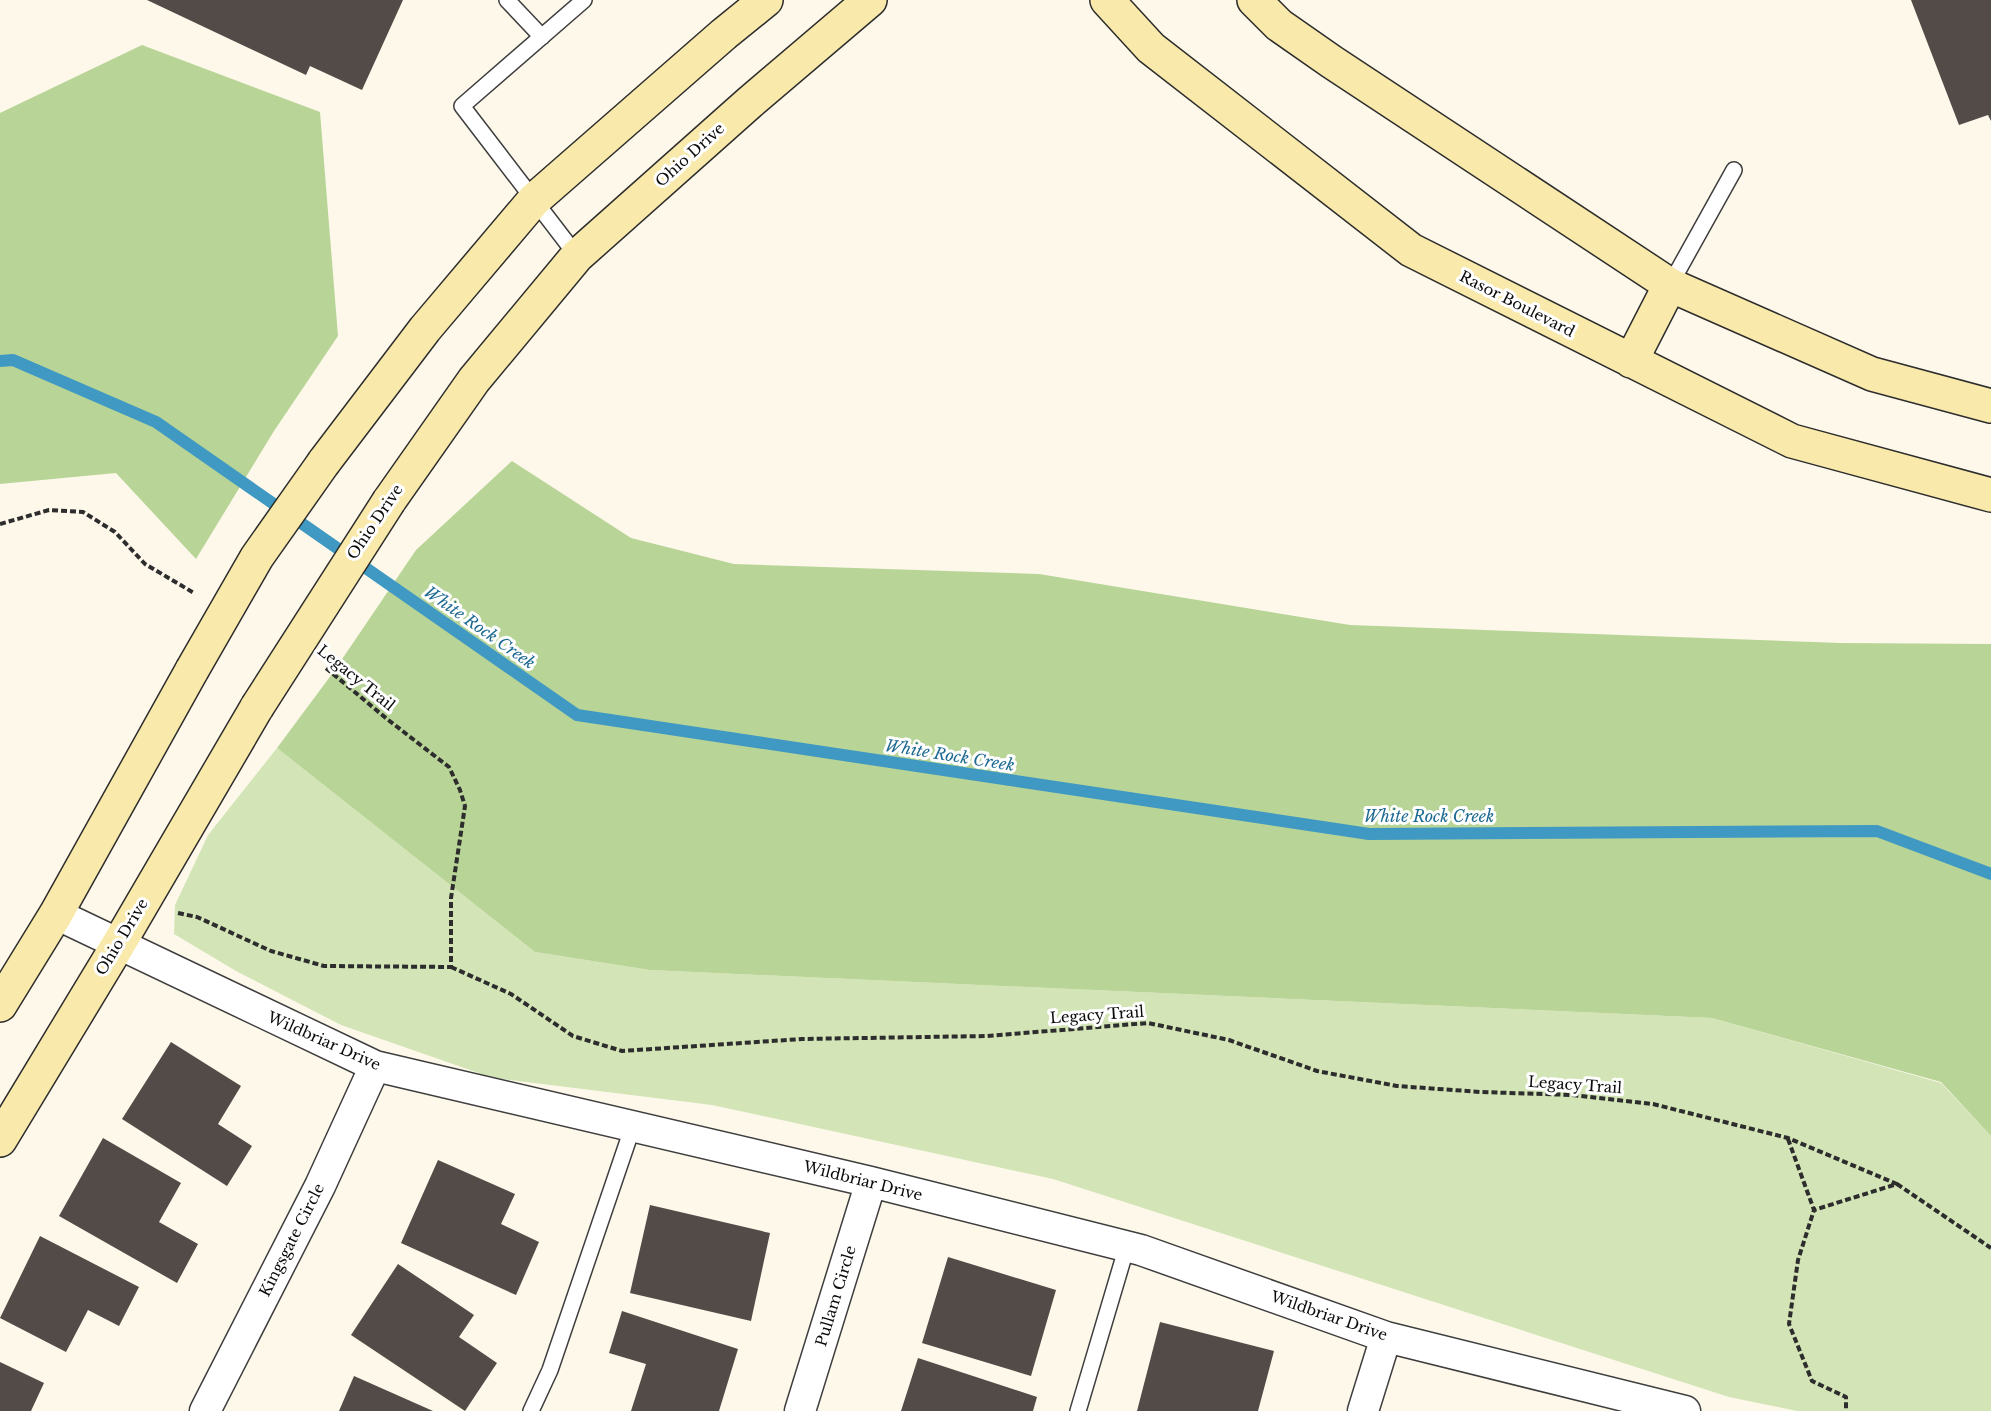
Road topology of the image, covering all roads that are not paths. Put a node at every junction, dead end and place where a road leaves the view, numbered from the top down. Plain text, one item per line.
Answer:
1 (507, 0) edge
2 (584, 0) edge
3 (870, 0) edge
4 (1107, 0) edge
5 (1254, 0) edge
6 (755, 3) edge
7 (542, 37) junction
8 (1734, 170) dead end
9 (534, 200) junction
10 (577, 256) junction
11 (1670, 285) junction
12 (1631, 361) junction
13 (1991, 406) edge
14 (1991, 495) edge
15 (56, 914) junction
16 (118, 945) junction
17 (0, 1005) edge
18 (375, 1066) junction
19 (633, 1126) junction
20 (0, 1140) edge
21 (871, 1182) junction
22 (1127, 1246) junction
23 (1386, 1337) junction
24 (1619, 1404) edge
25 (205, 1411) edge
26 (531, 1411) edge
27 (800, 1411) edge
28 (1078, 1411) edge
29 (1363, 1411) edge
30 (1685, 1411) edge

1 - 7 lane
2 - 7 lane
3 - 10 main road, Ohio Drive
4 - 12 main road, Rasor Boulevard
5 - 11 main road
6 - 9 main road
7 - 9 lane
8 - 11 lane
9 - 10 lane
9 - 15 main road, bridge
10 - 16 main road, Ohio Drive, bridge
11 - 12 main road
11 - 13 main road
12 - 14 main road, Rasor Boulevard
15 - 16 street, Wildbriar Drive
15 - 17 main road
16 - 18 street, Wildbriar Drive
16 - 20 main road, Ohio Drive
18 - 19 street, Wildbriar Drive
18 - 25 street, Kingsgate Circle
19 - 21 street, Wildbriar Drive
19 - 26 lane
21 - 22 street, Wildbriar Drive
21 - 27 street, Pullam Circle
22 - 23 street, Wildbriar Drive
22 - 28 lane
23 - 24 street, Wildbriar Drive
23 - 29 street
24 - 30 street, Wildbriar Drive

